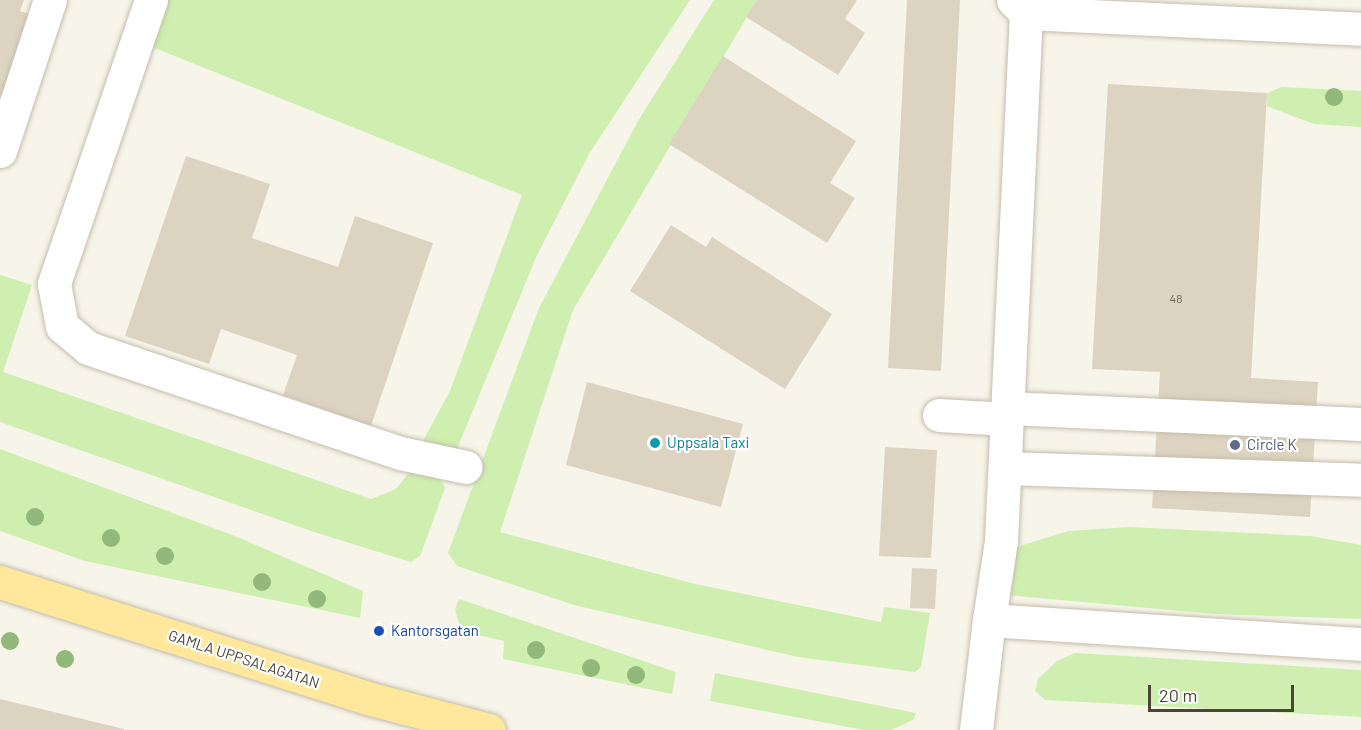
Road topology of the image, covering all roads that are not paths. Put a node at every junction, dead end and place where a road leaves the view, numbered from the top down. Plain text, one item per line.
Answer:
1 (50, 0) edge
2 (151, 0) edge
3 (1019, 7) edge
4 (1361, 29) edge
5 (0, 151) edge
6 (1008, 413) junction
7 (939, 415) dead end
8 (1361, 424) edge
9 (466, 467) dead end
10 (1005, 468) junction
11 (1361, 480) edge
12 (0, 582) edge
13 (989, 620) junction
14 (1361, 644) edge
15 (489, 730) edge
16 (976, 730) edge

1 - 5 lane
2 - 9 lane
3 - 4 lane
3 - 6 lane
6 - 7 lane
6 - 8 lane
6 - 10 lane
10 - 11 lane
10 - 13 lane
12 - 15 main road, GAMLA UPPSALAGATAN
13 - 14 lane
13 - 16 lane

